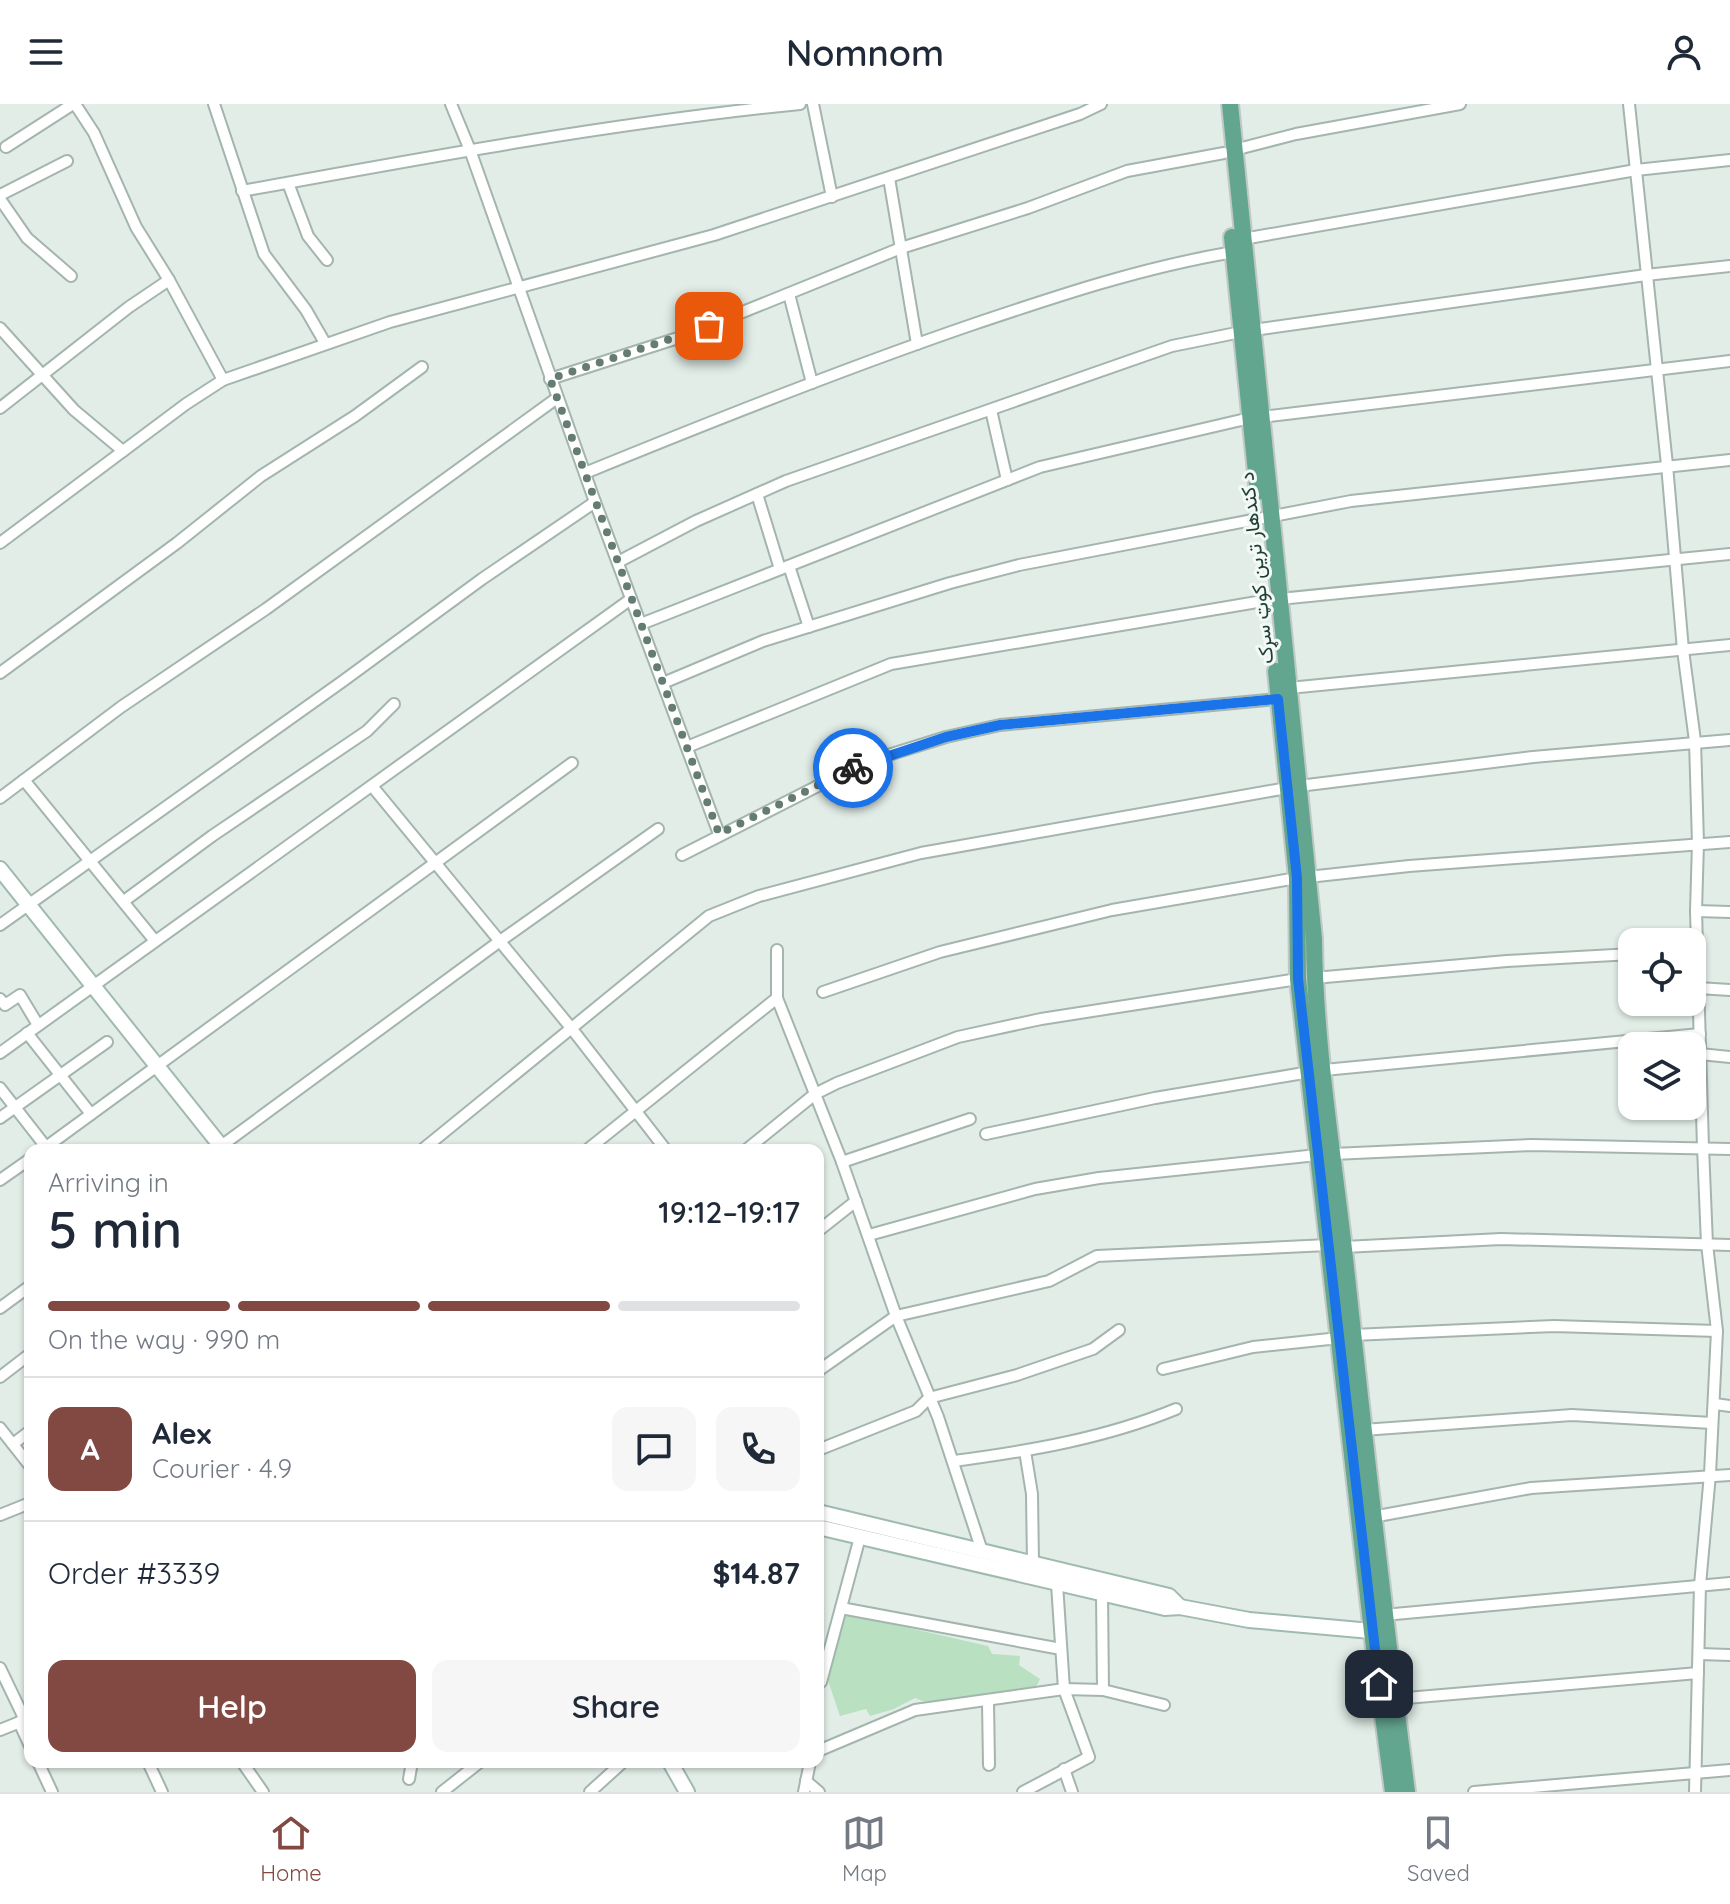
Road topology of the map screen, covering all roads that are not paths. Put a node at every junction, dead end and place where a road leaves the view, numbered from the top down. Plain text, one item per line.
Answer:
1 (214, 104) edge
2 (451, 104) edge
3 (800, 104) edge
4 (813, 104) edge
5 (1101, 104) edge
6 (1219, 104) edge
7 (1230, 104) edge
8 (1460, 104) edge
9 (1629, 104) edge
10 (77, 105) edge
11 (1079, 109) edge
12 (6, 147) dead end
13 (470, 150) junction
14 (1229, 152) junction
15 (1730, 160) edge
16 (67, 161) dead end
17 (1636, 170) junction
18 (889, 178) junction
19 (288, 183) junction
20 (242, 191) junction
21 (0, 197) edge
22 (832, 197) junction
23 (1238, 246) junction
24 (901, 248) junction
25 (327, 260) dead end
26 (1730, 266) edge
27 (1646, 275) junction
28 (71, 276) dead end
29 (169, 280) junction
30 (518, 287) junction
31 (789, 294) junction
32 (0, 328) edge
33 (1247, 331) junction
34 (325, 343) junction
35 (917, 344) junction
36 (1730, 361) edge
37 (422, 367) dead end
38 (1655, 370) junction
39 (41, 375) junction
40 (550, 379) junction
41 (223, 380) junction
42 (812, 383) junction
43 (557, 398) junction
44 (0, 408) edge
45 (991, 410) junction
46 (1256, 417) junction
47 (123, 451) junction
48 (1730, 460) edge
49 (1667, 465) junction
50 (585, 473) junction
51 (1007, 480) junction
52 (757, 494) junction
53 (595, 502) junction
54 (1266, 518) junction
55 (0, 543) edge
56 (1730, 554) edge
57 (1676, 559) junction
58 (618, 562) junction
59 (785, 568) junction
60 (631, 599) junction
61 (1274, 600) junction
62 (641, 624) junction
63 (809, 627) junction
64 (1730, 645) edge
65 (1683, 650) junction
66 (0, 673) edge
67 (663, 683) junction
68 (1284, 694) junction
69 (394, 704) dead end
70 (1730, 740) edge
71 (1695, 741) junction
72 (687, 747) junction
73 (572, 763) dead end
74 (24, 780) junction
75 (372, 786) junction
76 (1293, 787) junction
77 (0, 798) edge
78 (658, 829) dead end
79 (719, 834) junction
80 (1730, 842) edge
81 (1698, 843) junction
82 (682, 855) dead end
83 (92, 860) junction
84 (437, 864) junction
85 (0, 869) edge
86 (1302, 878) junction
87 (124, 901) junction
88 (28, 905) junction
89 (1696, 911) junction
90 (1730, 912) edge
91 (0, 925) edge
92 (1695, 928) edge
93 (155, 941) junction
94 (500, 941) junction
95 (777, 950) dead end
96 (1618, 955) edge
97 (1306, 978) junction
98 (93, 986) junction
99 (1706, 988) edge
100 (1730, 990) edge
101 (823, 992) dead end
102 (777, 998) junction
103 (0, 999) edge
104 (38, 1025) junction
105 (572, 1029) junction
106 (27, 1033) junction
107 (107, 1042) dead end
108 (1618, 1042) edge
109 (0, 1053) edge
110 (1706, 1055) edge
111 (1730, 1057) edge
112 (157, 1067) junction
113 (1317, 1071) junction
114 (61, 1076) junction
115 (0, 1088) edge
116 (815, 1094) junction
117 (15, 1107) junction
118 (635, 1112) junction
119 (91, 1114) junction
120 (0, 1118) edge
121 (970, 1119) dead end
122 (1702, 1120) edge
123 (986, 1134) dead end
124 (41, 1144) edge
125 (51, 1144) edge
126 (216, 1144) edge
127 (227, 1144) edge
128 (429, 1144) edge
129 (595, 1144) edge
130 (661, 1144) edge
131 (753, 1144) edge
132 (1703, 1147) junction
133 (1730, 1149) edge
134 (1325, 1154) junction
135 (842, 1162) junction
136 (24, 1163) edge
137 (0, 1180) edge
138 (856, 1201) junction
139 (824, 1226) edge
140 (869, 1235) junction
141 (1707, 1244) junction
142 (1730, 1245) edge
143 (1336, 1246) junction
144 (24, 1290) edge
145 (0, 1308) edge
146 (896, 1316) junction
147 (1717, 1319) junction
148 (1730, 1320) edge
149 (1119, 1330) dead end
150 (1717, 1331) junction
151 (1346, 1337) junction
152 (24, 1359) edge
153 (824, 1367) edge
154 (1163, 1369) dead end
155 (0, 1377) edge
156 (929, 1398) junction
157 (1715, 1404) junction
158 (1730, 1406) edge
159 (1176, 1409) dead end
160 (1712, 1423) junction
161 (0, 1428) edge
162 (1363, 1430) junction
163 (24, 1436) edge
164 (13, 1444) junction
165 (824, 1448) edge
166 (1358, 1450) junction
167 (1025, 1451) junction
168 (24, 1458) edge
169 (954, 1461) junction
170 (1710, 1474) junction
171 (1730, 1475) edge
172 (24, 1505) edge
173 (824, 1513) edge
174 (0, 1515) edge
175 (1372, 1517) junction
176 (824, 1528) edge
177 (860, 1537) junction
178 (982, 1551) junction
179 (1033, 1563) junction
180 (1730, 1583) edge
181 (1057, 1584) junction
182 (1700, 1585) junction
183 (1102, 1594) junction
184 (1180, 1607) junction
185 (841, 1608) junction
186 (1381, 1626) junction
187 (1061, 1649) junction
188 (1699, 1654) junction
189 (1730, 1655) edge
190 (0, 1668) edge
191 (824, 1671) edge
192 (1698, 1673) junction
193 (1064, 1689) junction
194 (1103, 1690) junction
195 (1395, 1699) junction
196 (988, 1702) junction
197 (1164, 1705) dead end
198 (24, 1718) edge
199 (24, 1720) edge
200 (0, 1730) edge
201 (824, 1748) edge
202 (989, 1765) dead end
203 (41, 1768) edge
204 (151, 1768) edge
205 (246, 1768) edge
206 (411, 1768) edge
207 (472, 1768) edge
208 (616, 1768) edge
209 (673, 1768) edge
210 (1064, 1769) junction
211 (1730, 1770) edge
212 (1694, 1771) junction
213 (409, 1779) dead end
214 (805, 1786) edge
215 (52, 1792) edge
216 (162, 1792) edge
217 (263, 1792) edge
218 (442, 1792) edge
219 (590, 1792) edge
220 (687, 1792) edge
221 (819, 1792) edge
222 (1023, 1792) edge
223 (1072, 1792) edge
224 (1393, 1792) edge
225 (1407, 1792) edge
226 (1474, 1792) edge
227 (1695, 1792) edge

1 - 20 street
2 - 13 street
3 - 13 street
4 - 22 street
5 - 11 street
6 - 14 main road, د کندهار ترين کوټ سړک
7 - 14 main road, د کندهار ترين کوټ سړک
8 - 14 street
9 - 17 street
10 - 12 street
10 - 29 street
11 - 18 street
13 - 19 street
13 - 30 street
14 - 23 main road, د کندهار ترين کوټ سړک
14 - 24 street
15 - 17 street
16 - 21 street
17 - 23 street
17 - 27 street
18 - 22 street
18 - 24 street
19 - 20 street
19 - 25 street
20 - 34 street
21 - 28 street
22 - 30 street
23 - 33 main road, د کندهار ترين کوټ سړک
23 - 35 street
24 - 31 street
24 - 35 street
26 - 27 street
27 - 33 street
27 - 38 street
29 - 39 street
29 - 41 street
30 - 34 street
30 - 40 street
31 - 40 street
31 - 42 street
32 - 39 street
33 - 45 street
33 - 46 main road, د کندهار ترين کوټ سړک
34 - 41 street
35 - 42 street
36 - 38 street
37 - 66 street
38 - 46 street
38 - 49 street
39 - 44 street
39 - 47 street
40 - 43 street
41 - 47 street
42 - 50 street
43 - 50 street
43 - 74 street
45 - 51 street
45 - 52 street
46 - 51 street
46 - 54 main road, د کندهار ترين کوټ سړک
47 - 55 street
48 - 49 street
49 - 54 street
49 - 57 street
50 - 53 street
51 - 59 street
52 - 58 street
52 - 59 street
53 - 58 street
53 - 83 street
54 - 61 main road, د کندهار ترين کوټ سړک
54 - 63 street
56 - 57 street
57 - 61 street
57 - 65 street
58 - 60 street
59 - 62 street
59 - 63 street
60 - 62 street
60 - 75 street
61 - 68 main road, د کندهار ترين کوټ سړک
61 - 72 street
62 - 67 street
63 - 67 street
64 - 65 street
65 - 68 street
65 - 71 street
67 - 72 street
68 - 76 main road, د کندهار ترين کوټ سړک
68 - 79 street
69 - 87 street
70 - 71 street
71 - 76 street
71 - 81 street
72 - 79 street
73 - 84 street
74 - 77 street
74 - 83 street
75 - 84 street
75 - 93 street
76 - 86 main road, د کندهار ترين کوټ سړک
76 - 105 street
78 - 94 street
79 - 82 street
80 - 81 street
81 - 86 street
81 - 89 street
83 - 87 street
83 - 88 street
84 - 94 street
84 - 112 street
85 - 88 main road
86 - 97 main road, د کندهار ترين کوټ سړک
86 - 101 street
87 - 93 street
88 - 91 street
88 - 98 main road
89 - 90 street
89 - 92 street
93 - 98 street
94 - 105 street
94 - 127 street
95 - 102 street
96 - 97 street
97 - 113 main road, د کندهار ترين کوټ سړک
97 - 116 street
98 - 104 street
98 - 112 main road
99 - 100 street
102 - 116 street
102 - 118 street
103 - 104 street
104 - 106 street
105 - 118 street
105 - 128 street
106 - 109 street
106 - 114 street
107 - 114 street
108 - 113 street
110 - 111 street
112 - 119 street
112 - 126 main road
113 - 123 street
113 - 134 main road, د کندهار ترين کوټ سړک
114 - 117 street
114 - 119 street
115 - 117 street
116 - 131 street
116 - 135 street
117 - 120 street
117 - 124 street
118 - 129 street
118 - 130 street
119 - 125 street
121 - 135 street
122 - 132 street
132 - 133 street
132 - 134 street
132 - 141 street
134 - 140 street
134 - 143 main road, د کندهار ترين کوټ سړک
135 - 138 street
136 - 137 street
138 - 139 street
138 - 140 street
140 - 146 street
141 - 142 street
141 - 143 street
141 - 147 street
143 - 146 street
143 - 151 main road, د کندهار ترين کوټ سړک
144 - 145 street
146 - 153 street
146 - 156 street
147 - 148 street
147 - 150 street
149 - 156 street
150 - 151 street
150 - 157 street
151 - 154 street
151 - 162 main road, د کندهار ترين کوټ سړک
151 - 166 main road, د کندهار ترين کوټ سړک
152 - 155 street
156 - 165 street
156 - 169 street
157 - 158 street
157 - 160 street
159 - 167 street
160 - 162 street
160 - 170 street
161 - 164 street
162 - 166 main road, د کندهار ترين کوټ سړک
163 - 164 street
164 - 168 street
166 - 175 main road, د کندهار ترين کوټ سړک
166 - 186 main road, د کندهار ترين کوټ سړک
167 - 169 street
167 - 179 street
169 - 178 street
170 - 171 street
170 - 175 street
170 - 182 street
172 - 174 street
173 - 178 main road
175 - 186 main road, د کندهار ترين کوټ سړک
176 - 177 main road
177 - 181 main road
177 - 185 street
178 - 179 main road
179 - 184 main road
180 - 182 street
181 - 183 main road
181 - 187 street
182 - 186 street
182 - 188 street
183 - 184 main road
183 - 194 street
184 - 186 main road
185 - 187 street
185 - 191 street
186 - 195 main road, د کندهار ترين کوټ سړک
186 - 224 main road, د کندهار ترين کوټ سړک
187 - 193 street
188 - 189 street
188 - 192 street
190 - 198 street
192 - 195 street
192 - 212 street
193 - 194 street
193 - 196 street
193 - 210 street
194 - 197 street
195 - 225 main road, د کندهار ترين کوټ سړک
196 - 201 street
196 - 202 street
199 - 200 street
203 - 215 street
204 - 216 street
205 - 217 street
206 - 213 street
207 - 218 street
208 - 219 street
209 - 220 main road
210 - 222 street
210 - 223 street
211 - 212 street
212 - 226 street
212 - 227 street
214 - 221 street

